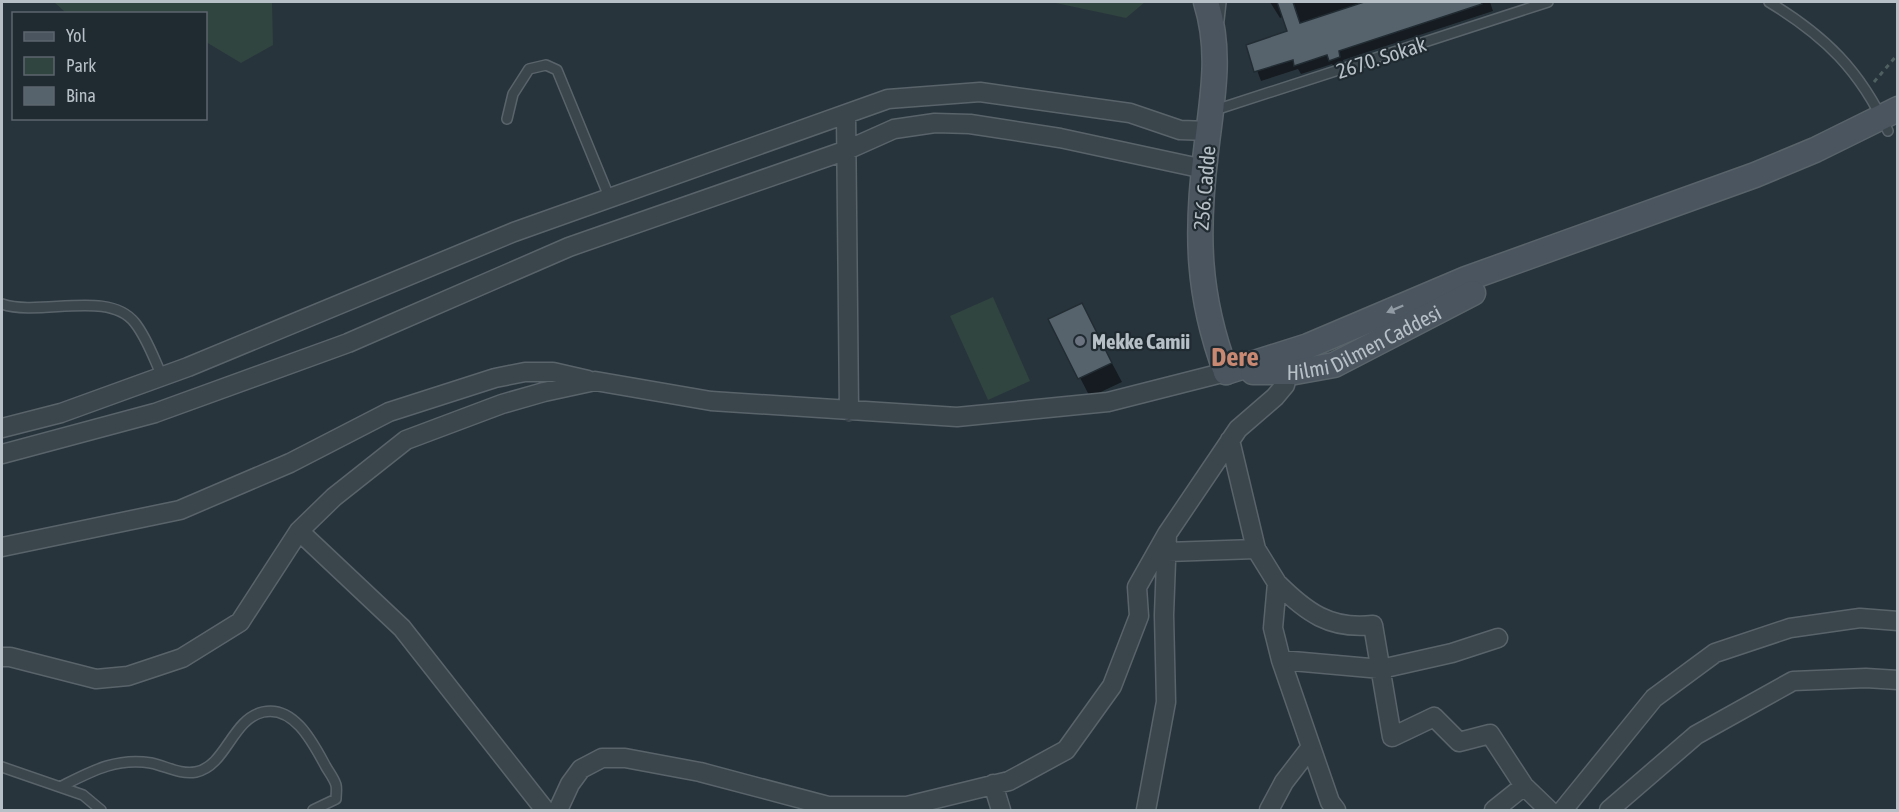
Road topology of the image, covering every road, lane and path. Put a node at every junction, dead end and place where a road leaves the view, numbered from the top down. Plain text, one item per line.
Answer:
1 (1206, 2) edge
2 (1221, 2) edge
3 (1511, 2) edge
4 (1548, 2) edge
5 (1769, 2) edge
6 (1515, 13) junction
7 (1216, 54) junction
8 (1898, 54) edge
9 (1867, 91) junction
10 (846, 114) junction
11 (507, 119) dead end
12 (1891, 120) edge
13 (1211, 121) junction
14 (847, 150) junction
15 (1204, 169) junction
16 (610, 199) junction
17 (2, 304) edge
18 (1291, 362) junction
19 (1226, 372) junction
20 (162, 376) junction
21 (595, 381) junction
22 (849, 411) junction
23 (2, 428) edge
24 (1230, 440) junction
25 (2, 453) edge
26 (300, 531) junction
27 (1167, 543) junction
28 (2, 547) edge
29 (1256, 549) junction
30 (1277, 583) junction
31 (1898, 621) edge
32 (1498, 638) dead end
33 (2, 657) edge
34 (1281, 660) junction
35 (1381, 669) junction
36 (1898, 680) edge
37 (1311, 747) junction
38 (2, 766) edge
39 (993, 784) junction
40 (1524, 786) junction
41 (60, 787) junction
42 (908, 808) edge
43 (101, 810) edge
44 (313, 810) edge
45 (545, 810) edge
46 (558, 810) edge
47 (1001, 810) edge
48 (1146, 810) edge
49 (1269, 810) edge
50 (1335, 810) edge
51 (1494, 810) edge
52 (1549, 810) edge
53 (1563, 810) edge
54 (1609, 810) edge

1 - 7 street, 256. Cadde
2 - 7 lane
3 - 6 lane
4 - 6 lane, 2670. Sokak
5 - 9 lane
6 - 13 lane, 2670. Sokak
7 - 13 street, 256. Cadde
8 - 9 path
9 - 12 lane
10 - 13 street
10 - 14 street
10 - 16 street
11 - 16 lane
12 - 18 street, Hilmi Dilmen Caddesi
13 - 15 street, 256. Cadde
14 - 15 street
14 - 22 street
14 - 25 street
15 - 19 street, 256. Cadde
16 - 20 street
17 - 20 lane
18 - 19 street, Hilmi Dilmen Caddesi
18 - 24 street
19 - 22 street
20 - 23 street
21 - 22 street
21 - 26 street
21 - 28 street
24 - 27 street
24 - 29 street
26 - 33 street
26 - 45 street
27 - 29 street
27 - 39 street
27 - 48 street
29 - 30 street
30 - 34 street
30 - 35 street
31 - 53 street
32 - 35 street
34 - 35 street
34 - 37 street
35 - 40 street
36 - 54 street
37 - 49 street
37 - 50 street
38 - 41 lane
39 - 42 street
39 - 47 street
40 - 51 street
40 - 52 street
41 - 43 lane
41 - 44 lane
42 - 46 street

